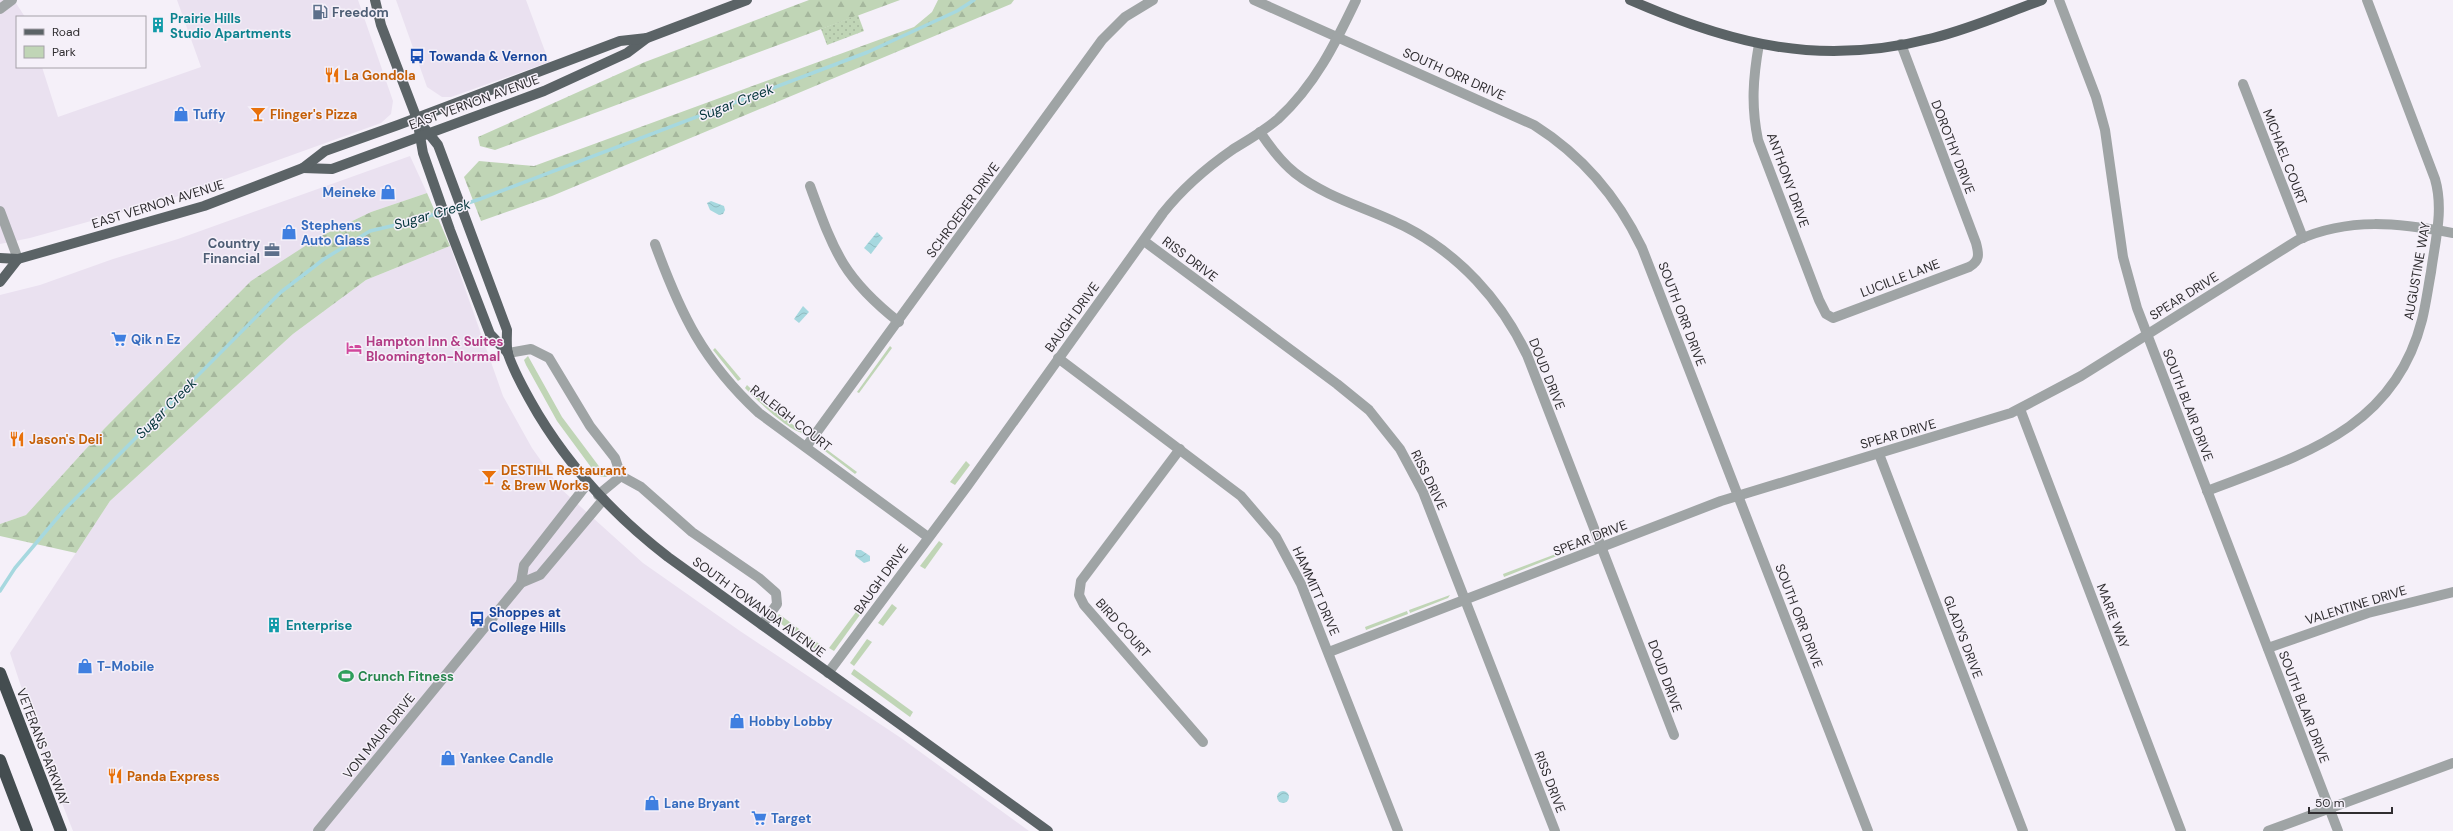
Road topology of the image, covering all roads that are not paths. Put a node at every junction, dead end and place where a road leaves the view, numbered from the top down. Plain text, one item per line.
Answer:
1 (12, 0) edge
2 (375, 0) edge
3 (747, 0) edge
4 (1153, 0) edge
5 (1254, 0) edge
6 (1356, 0) edge
7 (1630, 0) edge
8 (2042, 0) edge
9 (2060, 0) edge
10 (2367, 0) edge
11 (0, 9) edge
12 (1339, 36) junction
13 (647, 38) junction
14 (1759, 44) junction
15 (1901, 44) junction
16 (2243, 84) dead end
17 (417, 118) junction
18 (430, 132) junction
19 (1260, 132) junction
20 (420, 136) junction
21 (303, 168) junction
22 (810, 186) dead end
23 (0, 211) edge
24 (2438, 230) junction
25 (2453, 233) edge
26 (2303, 238) junction
27 (1144, 241) junction
28 (655, 244) dead end
29 (0, 258) edge
30 (18, 259) junction
31 (1977, 260) joint
32 (0, 282) edge
33 (1830, 317) joint
34 (899, 322) junction
35 (2147, 335) junction
36 (508, 353) junction
37 (1058, 358) junction
38 (2020, 410) junction
39 (806, 447) junction
40 (1180, 449) junction
41 (1879, 454) junction
42 (621, 476) junction
43 (588, 483) junction
44 (2207, 491) junction
45 (1738, 495) junction
46 (601, 497) junction
47 (928, 537) junction
48 (1602, 547) junction
49 (521, 583) junction
50 (2453, 592) edge
51 (1465, 599) junction
52 (762, 625) junction
53 (2268, 648) junction
54 (1328, 652) junction
55 (828, 673) junction
56 (0, 674) edge
57 (1674, 735) dead end
58 (1202, 742) dead end
59 (0, 760) edge
60 (2453, 763) edge
61 (2329, 809) junction
62 (28, 831) edge
63 (61, 831) edge
64 (318, 831) edge
65 (1048, 831) edge
66 (1398, 831) edge
67 (1555, 831) edge
68 (1868, 831) edge
69 (2023, 831) edge
70 (2181, 831) edge
71 (2268, 831) edge
72 (2338, 831) edge

1 - 11 street
2 - 17 main road
3 - 13 main road, EAST VERNON AVENUE
4 - 34 street, SCHROEDER DRIVE
5 - 12 street, SOUTH ORR DRIVE
6 - 12 street, BAUGH DRIVE
7 - 14 main road
8 - 15 main road
9 - 35 street, SOUTH BLAIR DRIVE
10 - 24 street, AUGUSTINE WAY
12 - 19 street, BAUGH DRIVE
12 - 45 street, SOUTH ORR DRIVE
13 - 17 main road, EAST VERNON AVENUE
13 - 18 main road, EAST VERNON AVENUE
14 - 15 main road
14 - 33 street, ANTHONY DRIVE
15 - 31 street, DOROTHY DRIVE
16 - 26 street, MICHAEL COURT
17 - 18 main road, SOUTH TOWANDA AVENUE
17 - 20 main road, SOUTH TOWANDA AVENUE
17 - 21 main road, EAST VERNON AVENUE
18 - 20 main road, EAST VERNON AVENUE
18 - 36 main road, SOUTH TOWANDA AVENUE
19 - 27 street, BAUGH DRIVE
19 - 48 street, DOUD DRIVE
20 - 21 main road, EAST VERNON AVENUE
20 - 36 main road, SOUTH TOWANDA AVENUE
21 - 30 main road, EAST VERNON AVENUE
22 - 34 street
23 - 30 street
24 - 25 street, SPEAR DRIVE
24 - 26 street, SPEAR DRIVE
24 - 44 street, AUGUSTINE WAY
26 - 35 street, SPEAR DRIVE
27 - 37 street, BAUGH DRIVE
27 - 51 street, RISS DRIVE
28 - 39 street, RALEIGH COURT
29 - 30 main road, EAST VERNON AVENUE
30 - 32 main road
31 - 33 street, LUCILLE LANE
34 - 39 street, SCHROEDER DRIVE
35 - 38 street, SPEAR DRIVE
35 - 44 street, SOUTH BLAIR DRIVE
36 - 42 street
36 - 43 main road, SOUTH TOWANDA AVENUE
37 - 40 street, HAMMITT DRIVE
37 - 47 street, BAUGH DRIVE
38 - 41 street, SPEAR DRIVE
38 - 70 street, MARIE WAY
39 - 47 street, RALEIGH COURT
40 - 54 street, HAMMITT DRIVE
40 - 58 street, BIRD COURT
41 - 45 street, SPEAR DRIVE
41 - 69 street, GLADYS DRIVE
42 - 46 street, VON MAUR DRIVE
42 - 52 street
43 - 46 main road, SOUTH TOWANDA AVENUE
43 - 49 street, VON MAUR DRIVE
44 - 53 street, SOUTH BLAIR DRIVE
45 - 48 street, SPEAR DRIVE
45 - 68 street, SOUTH ORR DRIVE
46 - 49 street, VON MAUR DRIVE
46 - 52 main road, SOUTH TOWANDA AVENUE
47 - 55 street, BAUGH DRIVE
48 - 51 street, SPEAR DRIVE
48 - 57 street, DOUD DRIVE
49 - 64 street, VON MAUR DRIVE
50 - 53 street, VALENTINE DRIVE
51 - 54 street, SPEAR DRIVE
51 - 67 street, RISS DRIVE
52 - 55 main road, SOUTH TOWANDA AVENUE
53 - 61 street, SOUTH BLAIR DRIVE
54 - 66 street, HAMMITT DRIVE
55 - 65 main road, SOUTH TOWANDA AVENUE
56 - 63 highway, VETERANS PARKWAY
59 - 62 highway
60 - 61 street
61 - 71 street
61 - 72 street, SOUTH BLAIR DRIVE

